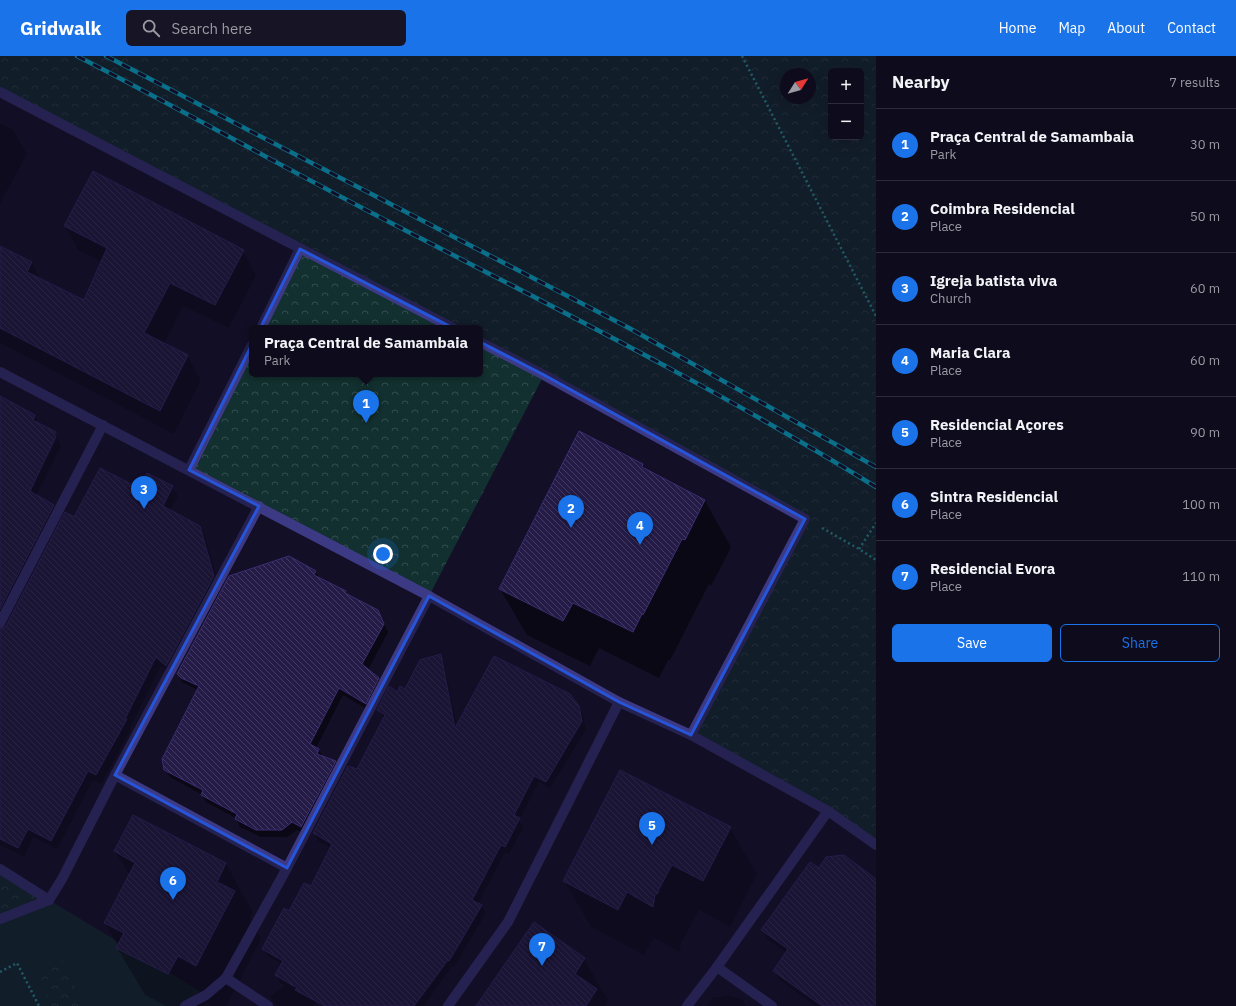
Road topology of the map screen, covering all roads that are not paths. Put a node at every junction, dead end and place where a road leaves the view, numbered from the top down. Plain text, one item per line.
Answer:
1 (0, 92) edge
2 (300, 249) junction
3 (262, 325) edge
4 (446, 325) edge
5 (483, 344) edge
6 (249, 351) edge
7 (0, 372) edge
8 (103, 425) junction
9 (189, 470) junction
10 (259, 506) junction
11 (429, 596) junction
12 (0, 623) edge
13 (619, 702) junction
14 (691, 735) junction
15 (115, 775) junction
16 (828, 811) junction
17 (876, 845) edge
18 (287, 868) junction
19 (0, 869) edge
20 (49, 900) junction
21 (0, 919) edge
22 (717, 967) junction
23 (226, 978) junction
24 (185, 1006) edge
25 (268, 1006) edge
26 (448, 1006) edge
27 (687, 1006) edge
28 (772, 1006) edge

1 - 2 street
2 - 3 street
2 - 4 street
5 - 14 street
6 - 9 street
7 - 8 street
8 - 9 street
8 - 12 street
9 - 10 street
10 - 11 street
10 - 15 street
11 - 13 street
11 - 18 street
13 - 14 street
13 - 26 street
14 - 16 street
15 - 18 street
15 - 20 street
16 - 17 street
16 - 22 street
18 - 23 street
19 - 20 street
20 - 21 street
22 - 27 street
22 - 28 street
23 - 24 street
23 - 25 street

